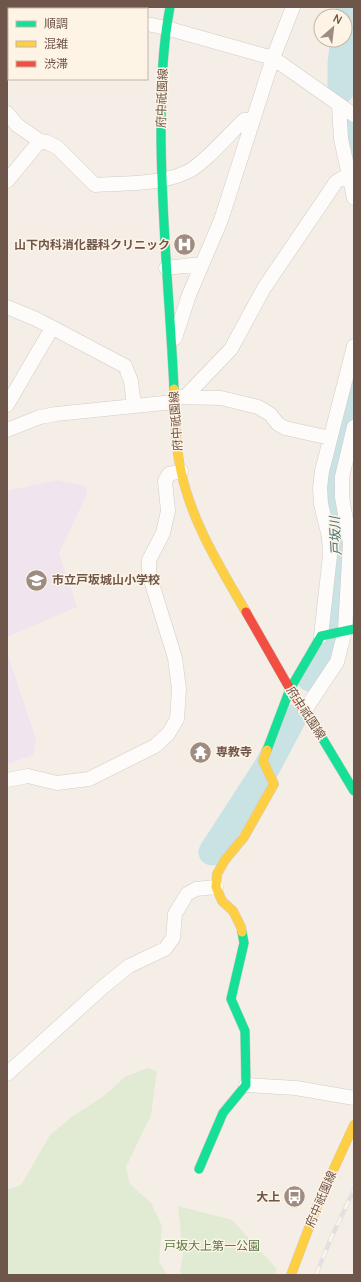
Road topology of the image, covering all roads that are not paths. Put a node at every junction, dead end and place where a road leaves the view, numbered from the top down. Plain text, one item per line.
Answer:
1 (170, 7) edge
2 (293, 7) edge
3 (148, 24) edge
4 (166, 28) junction
5 (273, 58) junction
6 (339, 104) junction
7 (7, 113) edge
8 (354, 115) edge
9 (253, 120) junction
10 (40, 141) junction
11 (349, 174) junction
12 (7, 181) edge
13 (161, 181) junction
14 (354, 198) edge
15 (202, 264) junction
16 (166, 268) junction
17 (7, 307) edge
18 (52, 328) junction
19 (172, 346) junction
20 (354, 346) edge
21 (178, 398) junction
22 (7, 405) edge
23 (134, 406) junction
24 (354, 427) edge
25 (7, 430) edge
26 (330, 438) junction
27 (181, 471) junction
28 (350, 630) edge
29 (321, 636) junction
30 (290, 689) junction
31 (305, 710) junction
32 (7, 780) edge
33 (354, 791) edge
34 (216, 887) junction
35 (7, 1074) edge
36 (246, 1085) junction
37 (354, 1098) edge
38 (354, 1125) edge
39 (199, 1169) dead end
40 (291, 1275) edge

1 - 4 main road, 府中祇園線
2 - 5 street
3 - 4 street
4 - 5 street
4 - 13 main road, 府中祇園線
5 - 6 street
5 - 9 street
6 - 8 street
6 - 11 street
7 - 10 street
9 - 13 street
9 - 15 street
10 - 12 street
10 - 13 street
11 - 14 street
11 - 21 street
13 - 16 main road, 府中祇園線
15 - 16 street
15 - 19 street
16 - 19 main road, 府中祇園線
17 - 18 street
18 - 22 street
18 - 23 street
19 - 21 main road, 府中祇園線
20 - 26 street
21 - 23 street
21 - 26 street
21 - 27 main road, 府中祇園線
23 - 25 street
24 - 28 street
26 - 29 street
27 - 30 main road, 府中祇園線
27 - 32 street
28 - 29 main road
28 - 31 street
29 - 30 main road
30 - 31 main road, 府中祇園線
30 - 34 main road
31 - 33 main road, 府中祇園線
34 - 35 street
34 - 36 main road
36 - 37 street
36 - 39 main road
38 - 40 main road, 府中祇園線

